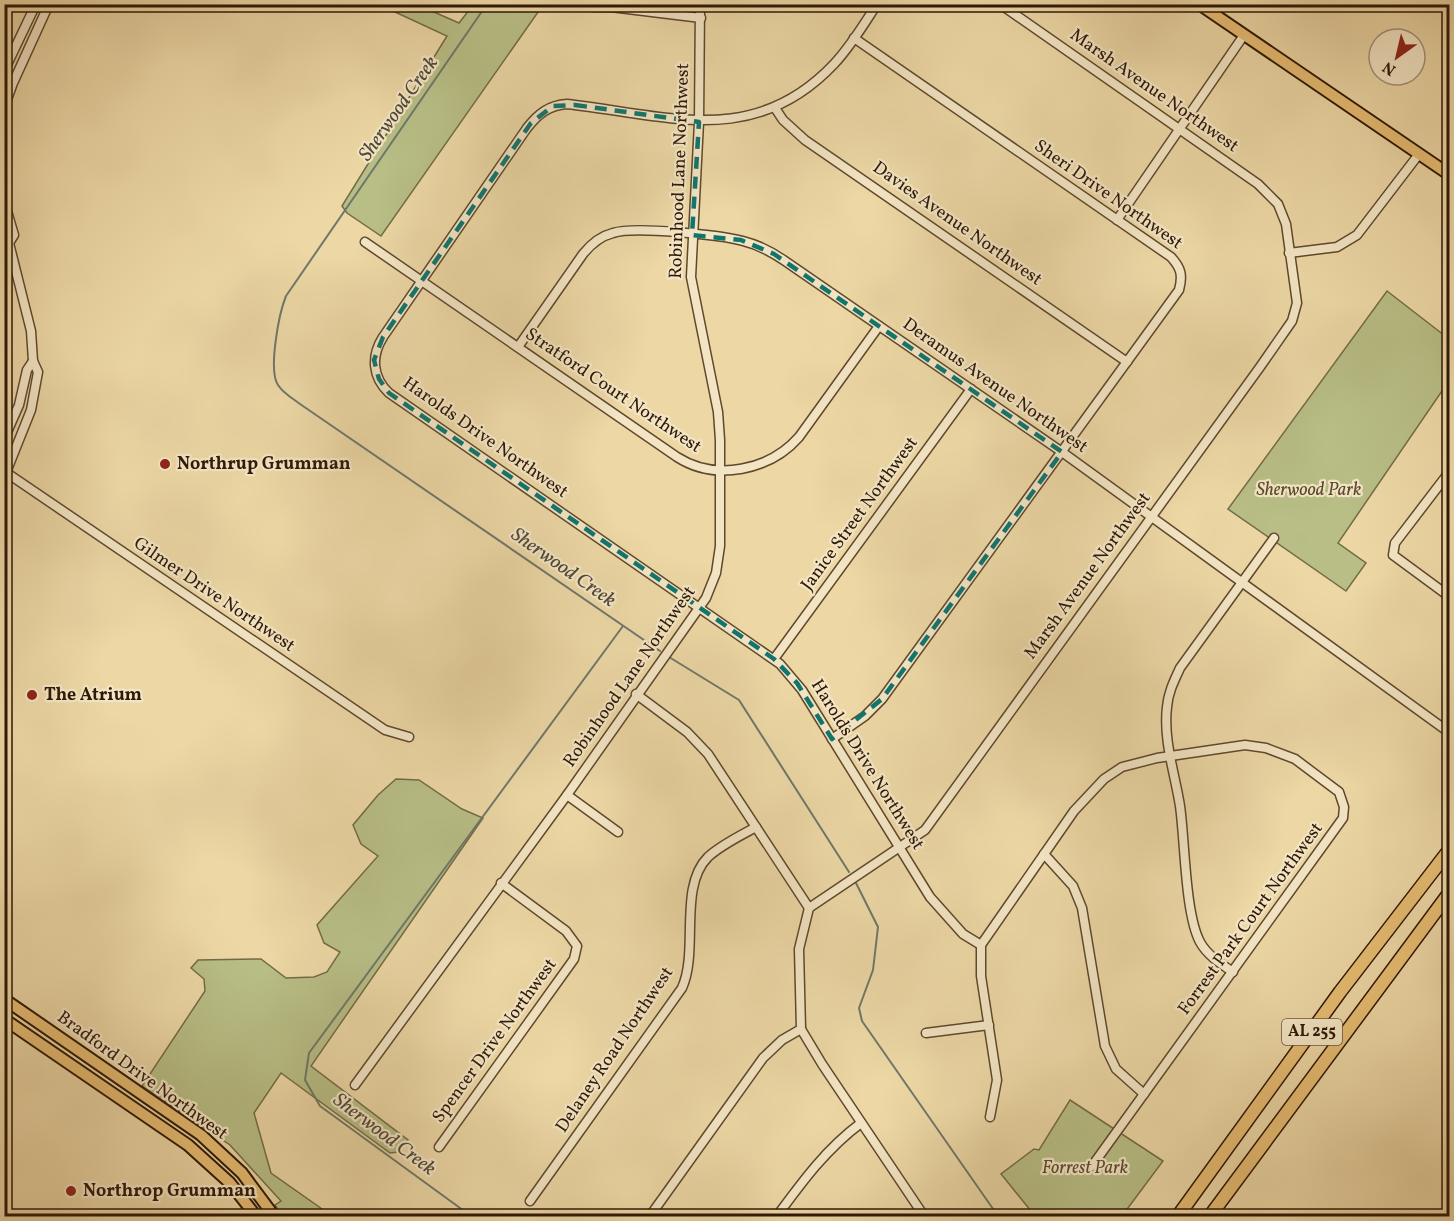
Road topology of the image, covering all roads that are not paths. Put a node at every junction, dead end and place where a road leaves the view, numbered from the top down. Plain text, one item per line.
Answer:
1 (36, 4) edge
2 (49, 4) edge
3 (700, 4) edge
4 (877, 4) edge
5 (1000, 4) edge
6 (1199, 4) edge
7 (594, 7) dead end
8 (701, 18) junction
9 (1244, 35) junction
10 (854, 38) junction
11 (4, 71) edge
12 (4, 108) edge
13 (775, 108) junction
14 (699, 122) junction
15 (1180, 129) junction
16 (1419, 154) junction
17 (1449, 175) edge
18 (4, 201) edge
19 (1117, 220) junction
20 (692, 235) junction
21 (7, 241) edge
22 (365, 242) dead end
23 (1289, 253) junction
24 (422, 281) junction
25 (879, 326) junction
26 (518, 347) junction
27 (33, 361) junction
28 (1127, 362) junction
29 (971, 389) junction
30 (4, 439) edge
31 (1062, 452) junction
32 (721, 470) junction
33 (1449, 471) edge
34 (5, 473) edge
35 (1151, 517) junction
36 (1274, 537) dead end
37 (1241, 582) junction
38 (1449, 597) edge
39 (700, 607) junction
40 (774, 659) junction
41 (636, 694) junction
42 (1449, 733) edge
43 (409, 736) dead end
44 (832, 739) junction
45 (1171, 756) junction
46 (567, 795) junction
47 (756, 827) junction
48 (618, 832) dead end
49 (901, 847) junction
50 (1449, 849) edge
51 (1044, 854) junction
52 (501, 883) junction
53 (1449, 892) edge
54 (809, 908) junction
55 (981, 945) junction
56 (1233, 972) junction
57 (4, 999) edge
58 (4, 1019) edge
59 (989, 1025) junction
60 (801, 1029) junction
61 (926, 1033) dead end
62 (355, 1084) dead end
63 (1144, 1094) junction
64 (990, 1117) dead end
65 (861, 1123) junction
66 (439, 1147) dead end
67 (1092, 1166) dead end
68 (531, 1201) dead end
69 (256, 1216) edge
70 (274, 1216) edge
71 (650, 1216) edge
72 (777, 1216) edge
73 (923, 1216) edge
74 (1178, 1216) edge
75 (1210, 1216) edge

1 - 11 street
2 - 12 street
3 - 8 street, Robinhood Lane Northwest
4 - 10 street, Harolds Drive Northwest
5 - 15 street, Marsh Avenue Northwest
6 - 9 main road
7 - 8 street
8 - 14 street, Robinhood Lane Northwest
9 - 15 street
9 - 16 main road
10 - 13 street, Harolds Drive Northwest
10 - 19 street, Sheri Drive Northwest
13 - 14 street, Harolds Drive Northwest
13 - 28 street, Davies Avenue Northwest
14 - 20 street, Robinhood Lane Northwest
14 - 24 street, Harolds Drive Northwest
15 - 19 street
15 - 23 street, Marsh Avenue Northwest
16 - 17 main road
16 - 23 street
18 - 21 street
19 - 28 street, Sheri Drive Northwest
20 - 25 street, Deramus Avenue Northwest
20 - 26 street, Deramus Avenue Northwest
20 - 32 street, Robinhood Lane Northwest
21 - 27 street
22 - 24 street, Stratford Court Northwest
23 - 35 street, Marsh Avenue Northwest
24 - 26 street, Stratford Court Northwest
24 - 39 street, Harolds Drive Northwest
25 - 29 street, Deramus Avenue Northwest
25 - 32 street, Stratford Court Northwest
26 - 32 street, Stratford Court Northwest
27 - 30 street
27 - 34 street
28 - 31 street, Sheri Drive Northwest
29 - 31 street, Deramus Avenue Northwest
29 - 40 street, Janice Street Northwest
31 - 35 street, Deramus Avenue Northwest
31 - 44 street, Sheri Drive Northwest
32 - 39 street, Robinhood Lane Northwest
33 - 38 street
34 - 43 street, Gilmer Drive Northwest
35 - 37 street, Deramus Avenue Northwest
35 - 49 street, Marsh Avenue Northwest
36 - 37 street
37 - 42 street, Deramus Avenue Northwest
37 - 45 street
39 - 40 street, Harolds Drive Northwest
39 - 41 street, Robinhood Lane Northwest
40 - 44 street, Harolds Drive Northwest
41 - 46 street, Robinhood Lane Northwest
41 - 47 street
44 - 49 street, Harolds Drive Northwest
45 - 51 street, Forrest Park Court Northwest
45 - 56 street
45 - 56 street, Forrest Park Court Northwest
46 - 48 street
46 - 52 street, Robinhood Lane Northwest
47 - 54 street
47 - 68 street, Delaney Road Northwest
49 - 54 street, Marsh Avenue Northwest
49 - 55 street, Harolds Drive Northwest
50 - 74 highway, AL 255
51 - 55 street, Forrest Park Court Northwest
51 - 63 street
52 - 62 street, Robinhood Lane Northwest
52 - 66 street, Spencer Drive Northwest
53 - 75 highway, AL 255
54 - 60 street
55 - 59 street
56 - 63 street, Forrest Park Court Northwest
57 - 70 main road, Bradford Drive Northwest
58 - 69 main road, Bradford Drive Northwest
59 - 61 street
59 - 64 street
60 - 65 street
60 - 71 street
63 - 67 street, Forrest Park Court Northwest
65 - 72 street
65 - 73 street

